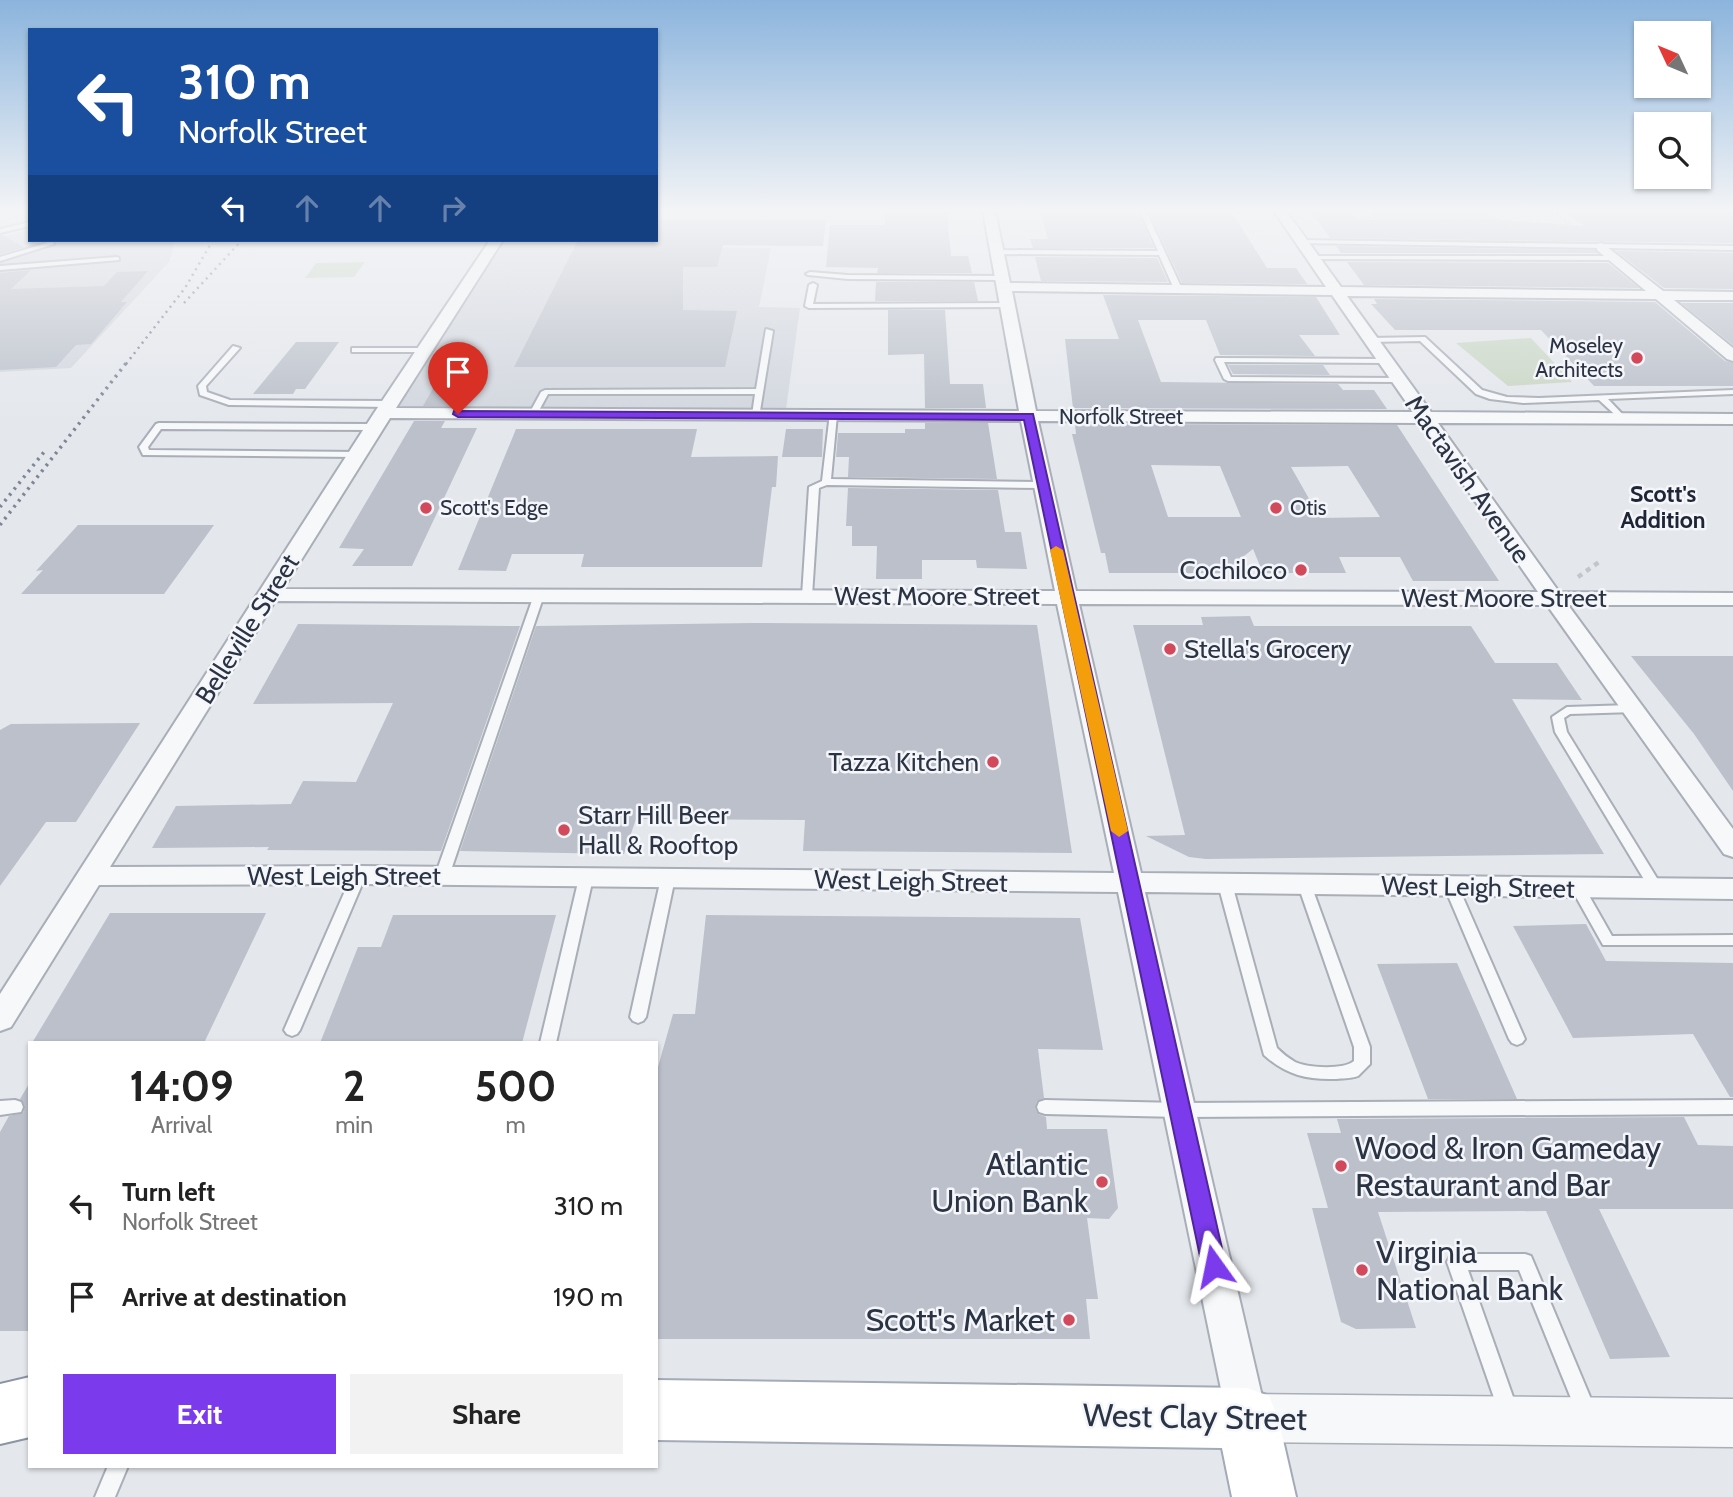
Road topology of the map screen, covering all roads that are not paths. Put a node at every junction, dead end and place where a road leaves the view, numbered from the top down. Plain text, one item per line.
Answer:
1 (470, 281) edge
2 (936, 281) edge
3 (1174, 281) edge
4 (1328, 281) edge
5 (1642, 281) edge
6 (1002, 283) junction
7 (813, 285) dead end
8 (1178, 289) junction
9 (1335, 290) junction
10 (1659, 295) junction
11 (1733, 296) edge
12 (1007, 305) junction
13 (769, 331) dead end
14 (1370, 340) junction
15 (236, 348) dead end
16 (355, 349) dead end
17 (425, 350) junction
18 (1732, 354) edge
19 (1384, 360) junction
20 (1398, 380) junction
21 (760, 391) junction
22 (1733, 393) edge
23 (1601, 397) junction
24 (533, 414) junction
25 (382, 415) junction
26 (756, 415) junction
27 (834, 415) junction
28 (1029, 417) junction
29 (1424, 418) junction
30 (1623, 419) junction
31 (1733, 419) edge
32 (357, 454) junction
33 (826, 482) junction
34 (1042, 485) junction
35 (267, 595) junction
36 (539, 595) junction
37 (807, 596) junction
38 (1067, 597) junction
39 (1552, 598) junction
40 (1733, 598) edge
41 (1631, 709) junction
42 (1733, 848) edge
43 (359, 875) junction
44 (88, 876) junction
45 (442, 876) junction
46 (586, 877) junction
47 (668, 878) junction
48 (1131, 883) junction
49 (1225, 884) junction
50 (1305, 885) junction
51 (1451, 886) junction
52 (1578, 888) junction
53 (1656, 888) junction
54 (1733, 889) edge
55 (1733, 940) edge
56 (638, 1017) dead end
57 (0, 1019) edge
58 (292, 1030) dead end
59 (1517, 1039) dead end
60 (548, 1041) edge
61 (1045, 1107) dead end
62 (1733, 1107) edge
63 (1180, 1110) junction
64 (0, 1399) edge
65 (28, 1401) edge
66 (28, 1407) edge
67 (658, 1410) edge
68 (0, 1414) edge
69 (1247, 1418) junction
70 (1511, 1420) junction
71 (1590, 1421) junction
72 (1733, 1423) edge
73 (117, 1468) edge
74 (105, 1497) edge
75 (1264, 1497) edge

1 - 17 street, Belleville Street
2 - 6 lane
3 - 8 lane
4 - 9 street, Mactavish Avenue
5 - 10 street
6 - 8 street
6 - 12 street
7 - 12 lane
8 - 9 street
9 - 10 street
9 - 14 street, Mactavish Avenue
10 - 11 street
10 - 18 street
12 - 28 street
13 - 21 lane
14 - 19 street, Mactavish Avenue
14 - 23 lane
15 - 25 lane
16 - 17 lane
17 - 25 street, Belleville Street
19 - 20 street, Mactavish Avenue
19 - 20 lane
20 - 29 street, Mactavish Avenue
21 - 24 lane
21 - 26 lane
22 - 23 lane
23 - 30 lane
24 - 25 street, Norfolk Street
24 - 26 street, Norfolk Street
25 - 32 street, Belleville Street
25 - 32 lane
26 - 27 street, Norfolk Street
27 - 28 street, Norfolk Street
27 - 33 lane
28 - 29 street, Norfolk Street
28 - 34 street
29 - 30 street, Norfolk Street
29 - 39 street, Mactavish Avenue
30 - 31 street, Norfolk Street
32 - 35 street, Belleville Street
33 - 34 lane
33 - 37 lane
34 - 38 street
35 - 36 street, West Moore Street
35 - 44 street, Belleville Street
36 - 37 street, West Moore Street
36 - 45 lane
37 - 38 street, West Moore Street
38 - 39 street, West Moore Street
38 - 48 street
39 - 40 street, West Moore Street
39 - 41 street, Mactavish Avenue
41 - 42 street, Mactavish Avenue
41 - 53 lane
43 - 44 street, West Leigh Street
43 - 45 street, West Leigh Street
43 - 58 lane
44 - 57 street, Belleville Street
45 - 46 street, West Leigh Street
46 - 47 street, West Leigh Street
46 - 60 lane
47 - 48 street, West Leigh Street
47 - 56 lane
48 - 49 street, West Leigh Street
48 - 63 street
49 - 50 street, West Leigh Street
49 - 50 lane
50 - 51 street, West Leigh Street
51 - 52 street, West Leigh Street
51 - 59 lane
52 - 53 street, West Leigh Street
52 - 55 lane
53 - 54 street, West Leigh Street
61 - 63 lane
62 - 63 lane
63 - 69 street
64 - 65 street
66 - 68 main road
67 - 69 main road, West Clay Street
69 - 70 street, West Clay Street
69 - 75 main road
70 - 71 street, West Clay Street
70 - 71 lane
71 - 72 street, West Clay Street
73 - 74 lane

